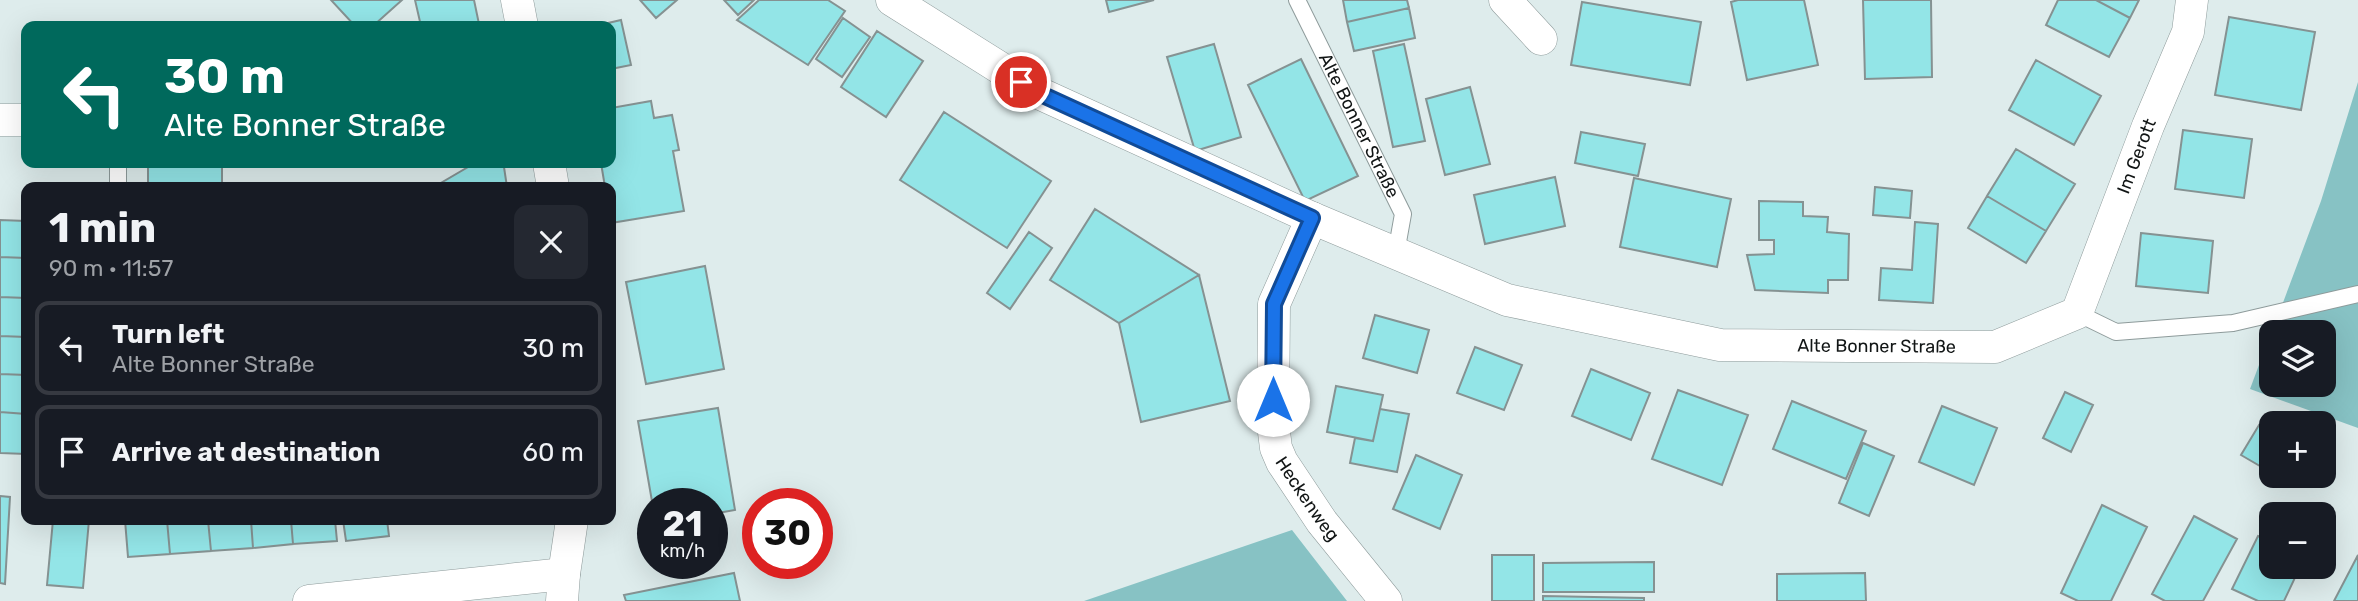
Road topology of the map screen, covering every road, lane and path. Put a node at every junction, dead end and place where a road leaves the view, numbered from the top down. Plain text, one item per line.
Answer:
1 (517, 0) edge
2 (892, 0) edge
3 (1297, 0) edge
4 (1505, 0) edge
5 (2192, 0) edge
6 (521, 21) edge
7 (1541, 39) dead end
8 (0, 120) edge
9 (21, 120) edge
10 (1312, 218) junction
11 (1396, 253) junction
12 (2358, 295) edge
13 (2077, 313) junction
14 (571, 525) edge
15 (563, 587) edge
16 (309, 601) edge
17 (1386, 601) edge

1 - 6 street
2 - 10 street, Alte Bonner Straße
3 - 11 lane, Alte Bonner Straße
4 - 7 street
5 - 13 street, Im Gerott
8 - 9 street
10 - 11 street, Alte Bonner Straße
10 - 17 street, Heckenweg
11 - 13 street, Alte Bonner Straße
12 - 13 lane
14 - 15 street
15 - 16 street

